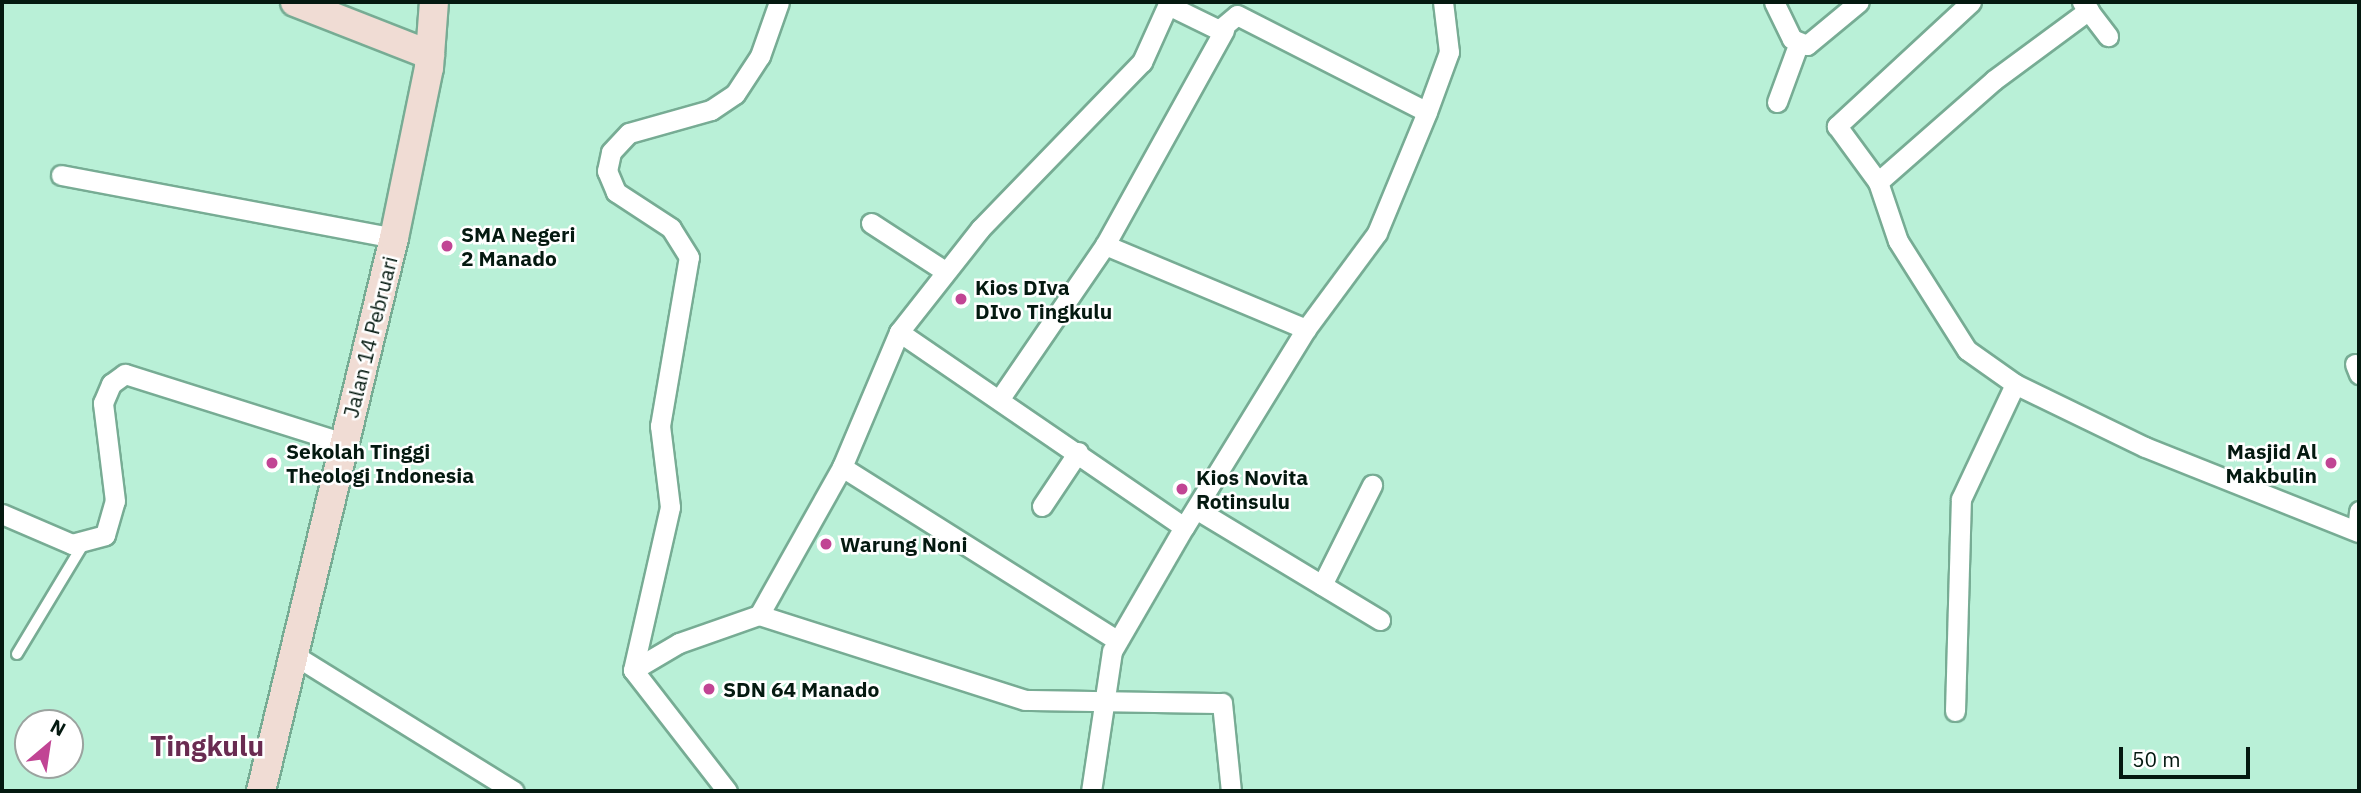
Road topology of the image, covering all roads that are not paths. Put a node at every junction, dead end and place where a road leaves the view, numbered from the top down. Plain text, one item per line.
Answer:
1 (295, 2) edge
2 (434, 2) edge
3 (779, 2) edge
4 (1443, 2) edge
5 (1774, 2) edge
6 (1859, 2) edge
7 (1971, 2) edge
8 (1169, 3) edge
9 (2085, 6) edge
10 (1224, 30) junction
11 (2108, 36) dead end
12 (1798, 45) junction
13 (430, 55) junction
14 (1777, 102) dead end
15 (1427, 113) junction
16 (61, 175) dead end
17 (1878, 182) junction
18 (871, 223) dead end
19 (394, 238) junction
20 (1105, 245) junction
21 (945, 271) junction
22 (1306, 329) junction
23 (899, 332) junction
24 (2015, 384) junction
25 (1000, 397) junction
26 (344, 443) junction
27 (1089, 459) junction
28 (842, 467) junction
29 (1372, 485) dead end
30 (1042, 506) dead end
31 (1196, 509) junction
32 (2359, 511) edge
33 (2, 514) edge
34 (1184, 527) junction
35 (2358, 531) edge
36 (84, 544) junction
37 (1322, 585) junction
38 (759, 615) junction
39 (1380, 620) dead end
40 (1116, 640) junction
41 (291, 653) junction
42 (17, 654) dead end
43 (633, 670) junction
44 (1101, 704) junction
45 (1955, 711) dead end
46 (261, 791) edge
47 (514, 791) edge
48 (727, 791) edge
49 (1091, 791) edge
50 (1231, 791) edge

1 - 13 main road
2 - 13 main road, Jalan 14 Pebruari
3 - 43 street
4 - 15 street
5 - 12 street
6 - 12 street
7 - 17 street
8 - 10 street
8 - 21 street
9 - 11 street
9 - 17 street
10 - 15 street
10 - 20 street
12 - 14 street
13 - 19 main road, Jalan 14 Pebruari
15 - 22 street
16 - 19 street
17 - 24 street
18 - 21 street
19 - 26 main road, Jalan 14 Pebruari
20 - 22 street
20 - 25 street
21 - 23 street
22 - 31 street
23 - 25 street
23 - 28 street
24 - 35 street
24 - 45 street
25 - 27 street
26 - 36 street
26 - 41 main road, Jalan 14 Pebruari
27 - 30 street
27 - 34 street
28 - 38 street
28 - 40 street
29 - 37 street
31 - 34 street
31 - 37 street
32 - 35 street
33 - 36 street
34 - 40 street
36 - 42 lane
37 - 39 street
38 - 43 street
38 - 44 street
40 - 44 street
41 - 46 main road, Jalan 14 Pebruari
41 - 47 street
43 - 48 street
44 - 49 street
44 - 50 street

